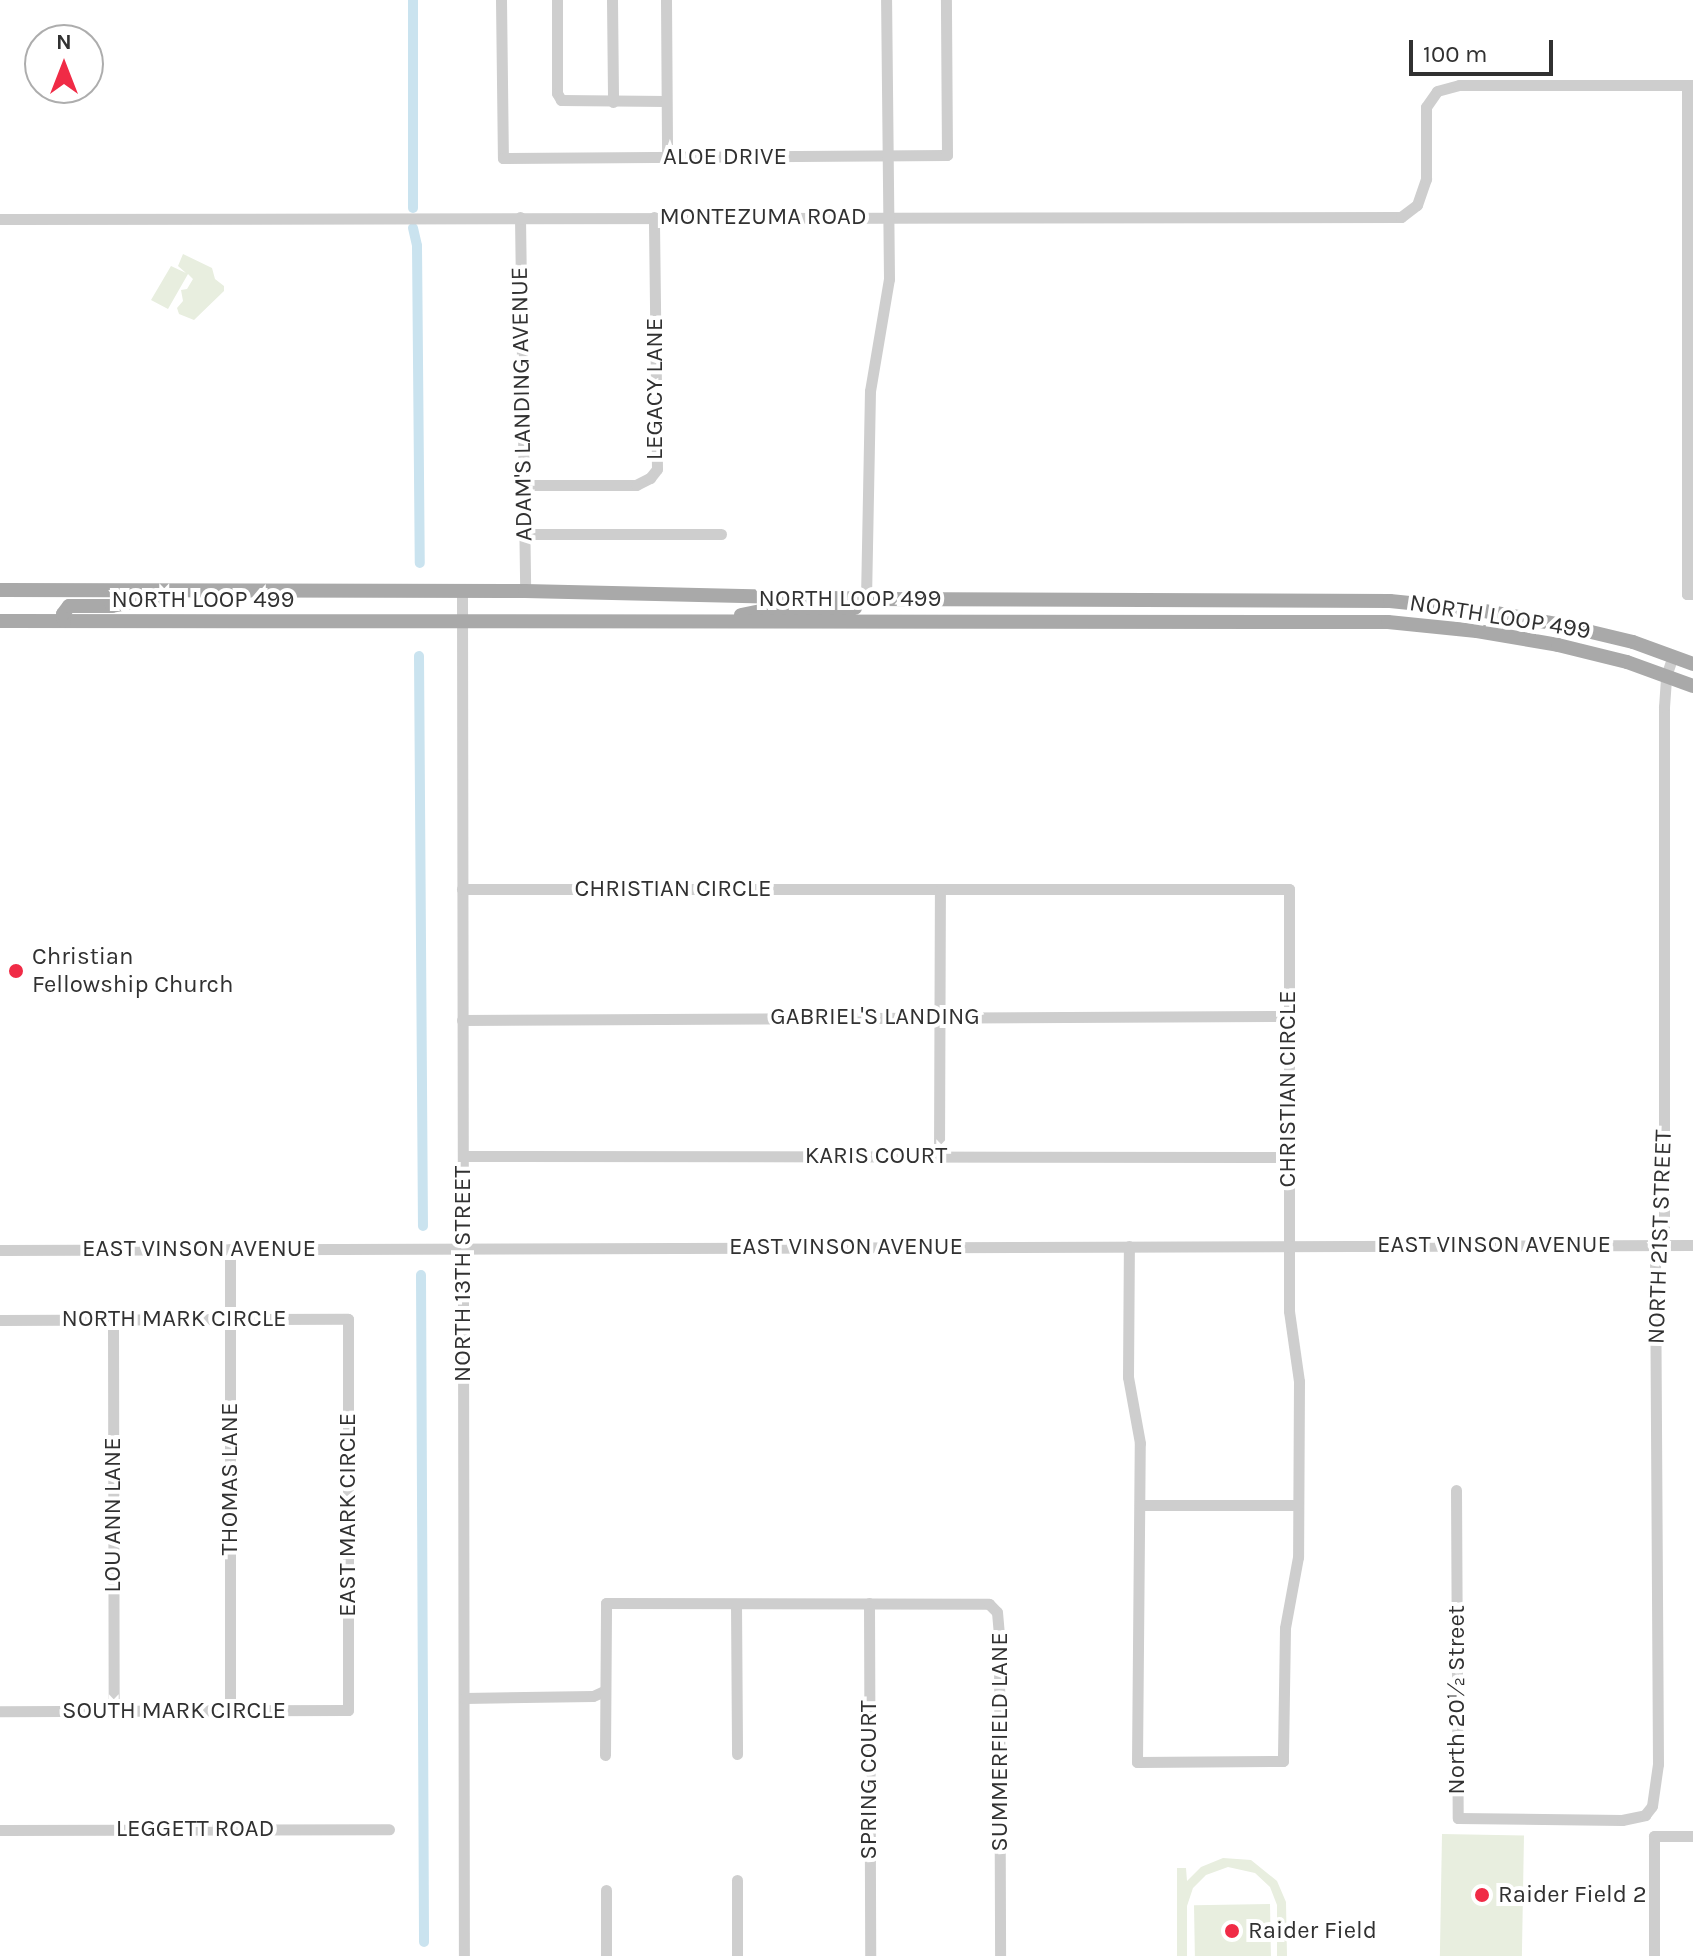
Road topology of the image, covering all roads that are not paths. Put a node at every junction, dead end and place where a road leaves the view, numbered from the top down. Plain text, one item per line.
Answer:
1 (501, 0) edge
2 (557, 0) edge
3 (612, 0) edge
4 (666, 0) edge
5 (886, 0) edge
6 (946, 0) edge
7 (1690, 85) edge
8 (666, 101) junction
9 (613, 102) junction
10 (888, 156) junction
11 (667, 157) junction
12 (520, 217) junction
13 (654, 217) junction
14 (889, 217) junction
15 (0, 219) edge
16 (1690, 432) edge
17 (522, 485) junction
18 (523, 534) junction
19 (721, 534) dead end
20 (0, 590) edge
21 (180, 590) junction
22 (462, 591) junction
23 (525, 591) junction
24 (1690, 594) edge
25 (866, 599) junction
26 (0, 621) edge
27 (64, 621) junction
28 (709, 622) junction
29 (462, 623) junction
30 (1673, 656) junction
31 (1693, 664) edge
32 (1666, 676) junction
33 (1693, 686) edge
34 (462, 889) junction
35 (940, 890) junction
36 (1287, 1016) junction
37 (939, 1017) junction
38 (462, 1020) junction
39 (939, 1155) junction
40 (463, 1156) junction
41 (1289, 1157) junction
42 (1658, 1245) junction
43 (1693, 1245) edge
44 (1129, 1246) junction
45 (1290, 1246) junction
46 (230, 1249) junction
47 (463, 1249) junction
48 (0, 1250) edge
49 (230, 1319) junction
50 (348, 1319) joint
51 (0, 1320) edge
52 (113, 1320) junction
53 (1456, 1490) dead end
54 (1140, 1505) junction
55 (1298, 1505) junction
56 (869, 1603) junction
57 (736, 1604) junction
58 (604, 1691) junction
59 (464, 1698) junction
60 (114, 1710) junction
61 (230, 1710) junction
62 (348, 1710) joint
63 (0, 1711) edge
64 (737, 1754) dead end
65 (605, 1755) dead end
66 (1645, 1815) joint
67 (389, 1829) dead end
68 (0, 1830) edge
69 (1693, 1836) edge
70 (737, 1880) dead end
71 (606, 1890) dead end
72 (464, 1956) edge
73 (606, 1956) edge
74 (737, 1956) edge
75 (870, 1956) edge
76 (1000, 1956) edge
77 (1654, 1956) edge

1 - 11 street, ALOE DRIVE
2 - 9 street
3 - 9 street
4 - 8 street
5 - 10 street
6 - 10 street, ALOE DRIVE
7 - 14 street, MONTEZUMA ROAD
7 - 16 street
8 - 9 street
8 - 11 street
10 - 11 street, ALOE DRIVE
10 - 14 street
12 - 13 street, MONTEZUMA ROAD
12 - 15 street, MONTEZUMA ROAD
12 - 17 street, ADAM'S LANDING AVENUE
13 - 14 street, MONTEZUMA ROAD
13 - 17 street, LEGACY LANE
14 - 25 street
16 - 24 street
17 - 18 street, ADAM'S LANDING AVENUE
18 - 19 street
18 - 23 street, ADAM'S LANDING AVENUE
20 - 21 main road, NORTH LOOP 499
21 - 22 main road, NORTH LOOP 499
21 - 27 main road
22 - 23 main road, NORTH LOOP 499
22 - 29 street, NORTH 13TH STREET
23 - 25 main road, NORTH LOOP 499
25 - 28 main road
25 - 30 main road, NORTH LOOP 499
26 - 27 main road, NORTH LOOP 499
27 - 29 main road, NORTH LOOP 499
28 - 29 main road, NORTH LOOP 499
28 - 32 main road, NORTH LOOP 499
29 - 34 street, NORTH 13TH STREET
30 - 31 main road, NORTH LOOP 499
30 - 32 street, NORTH 21ST STREET
32 - 33 main road, NORTH LOOP 499
32 - 42 street, NORTH 21ST STREET
34 - 35 street, CHRISTIAN CIRCLE
34 - 38 street, NORTH 13TH STREET
35 - 36 street, CHRISTIAN CIRCLE
35 - 37 street
36 - 37 street, GABRIEL'S LANDING
36 - 41 street, CHRISTIAN CIRCLE
37 - 38 street, GABRIEL'S LANDING
37 - 39 street
38 - 40 street, NORTH 13TH STREET
39 - 40 street, KARIS COURT
39 - 41 street, KARIS COURT
40 - 47 street, NORTH 13TH STREET
41 - 45 street, CHRISTIAN CIRCLE
42 - 43 street, EAST VINSON AVENUE
42 - 45 street, EAST VINSON AVENUE
42 - 66 street, NORTH 21ST STREET
44 - 45 street, EAST VINSON AVENUE
44 - 47 street, EAST VINSON AVENUE
44 - 54 street
45 - 55 street, CHRISTIAN CIRCLE
46 - 47 street, EAST VINSON AVENUE
46 - 48 street, EAST VINSON AVENUE
46 - 49 street, THOMAS LANE
47 - 59 street, NORTH 13TH STREET
49 - 50 street, NORTH MARK CIRCLE
49 - 52 street, NORTH MARK CIRCLE
49 - 61 street, THOMAS LANE
50 - 62 street, EAST MARK CIRCLE
51 - 52 street, NORTH MARK CIRCLE
52 - 60 street, LOU ANN LANE
53 - 66 street, North 20½ Street
54 - 55 street
54 - 55 street, CHRISTIAN CIRCLE
56 - 57 street
56 - 75 street, SPRING COURT
56 - 76 street, SUMMERFIELD LANE
57 - 58 street
57 - 64 street
58 - 59 street
58 - 65 street
59 - 72 street, NORTH 13TH STREET
60 - 61 street, SOUTH MARK CIRCLE
60 - 63 street, SOUTH MARK CIRCLE
61 - 62 street, SOUTH MARK CIRCLE
67 - 68 street, LEGGETT ROAD
69 - 77 street
70 - 74 street
71 - 73 street

